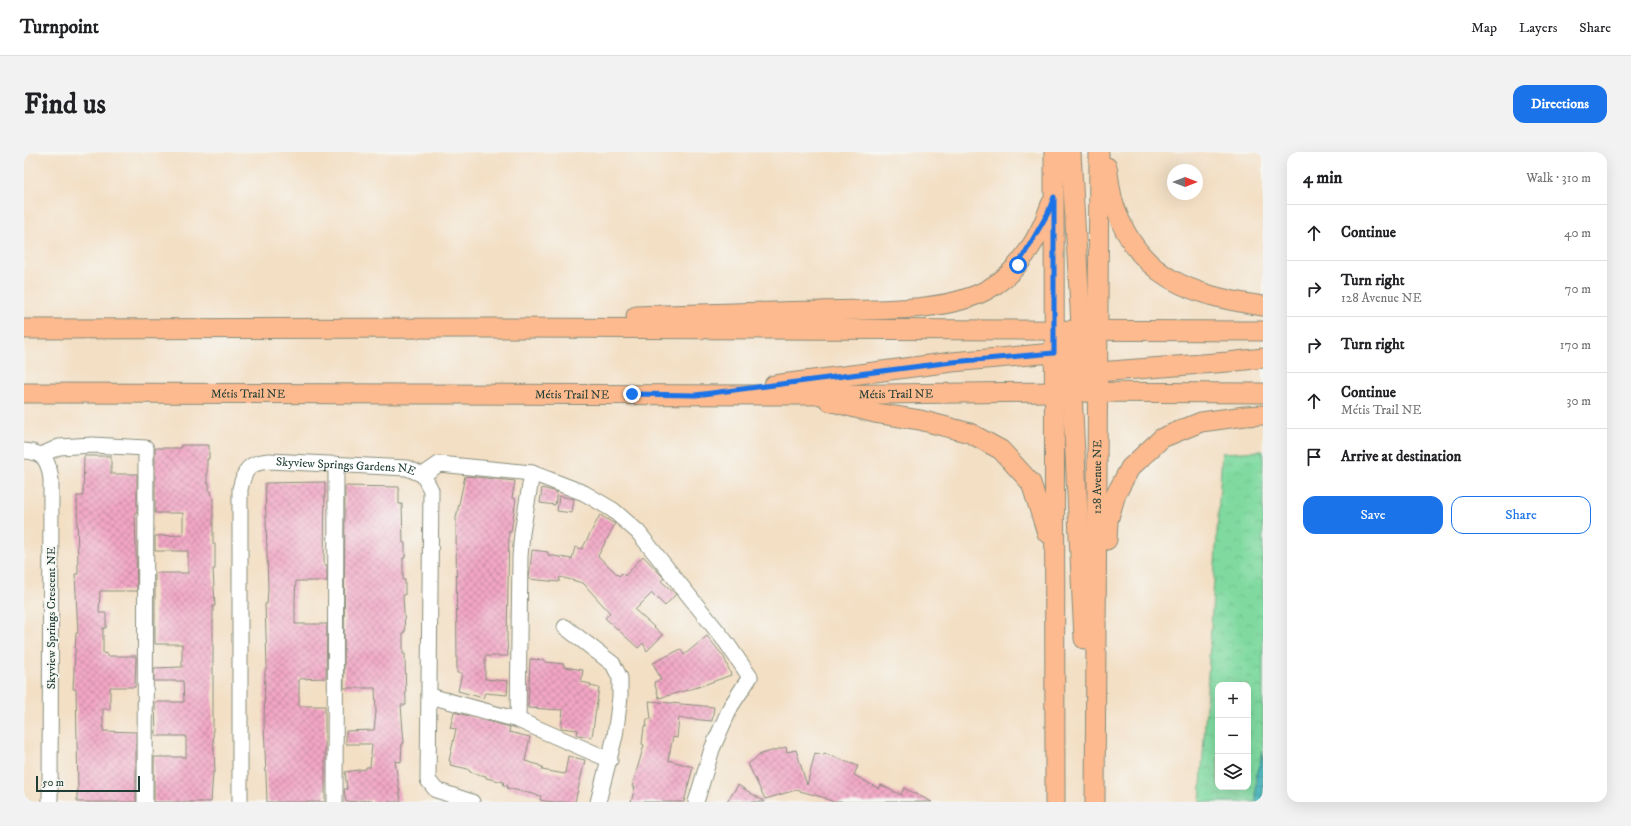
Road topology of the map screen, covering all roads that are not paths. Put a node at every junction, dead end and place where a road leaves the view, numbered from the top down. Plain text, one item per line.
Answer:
1 (1054, 152) edge
2 (1071, 152) edge
3 (1099, 152) edge
4 (1102, 152) edge
5 (1054, 197) junction
6 (1263, 306) edge
7 (497, 328) junction
8 (24, 329) edge
9 (1054, 330) junction
10 (1263, 332) edge
11 (1076, 341) junction
12 (1263, 358) edge
13 (1093, 373) junction
14 (1065, 388) junction
15 (1098, 392) junction
16 (24, 393) edge
17 (1263, 393) edge
18 (696, 395) junction
19 (805, 395) junction
20 (1263, 415) edge
21 (24, 451) edge
22 (41, 456) junction
23 (336, 464) junction
24 (532, 473) junction
25 (424, 475) junction
26 (1054, 567) junction
27 (565, 626) dead end
28 (430, 696) junction
29 (518, 720) junction
30 (1094, 757) junction
31 (610, 760) junction
32 (50, 802) edge
33 (145, 802) edge
34 (240, 802) edge
35 (335, 802) edge
36 (472, 802) edge
37 (598, 802) edge
38 (696, 802) edge
39 (1055, 802) edge
40 (1095, 802) edge

1 - 5 main road, 128 Avenue NE
2 - 11 main road
3 - 11 main road, 128 Avenue NE
4 - 6 main road
5 - 7 main road
5 - 9 main road, 128 Avenue NE
7 - 8 main road
7 - 9 main road
9 - 11 main road, 128 Avenue NE
9 - 11 main road
10 - 11 main road
11 - 13 main road, 128 Avenue NE
11 - 14 main road, 128 Avenue NE
11 - 18 main road
12 - 13 main road
13 - 14 main road
13 - 15 main road, 128 Avenue NE
14 - 15 main road, Métis Trail NE
14 - 19 main road, Métis Trail NE
14 - 26 main road, 128 Avenue NE
14 - 30 main road
15 - 17 main road, Métis Trail NE
15 - 30 main road, 128 Avenue NE
16 - 18 main road, Métis Trail NE
18 - 19 main road, Métis Trail NE
19 - 26 main road
20 - 30 main road
21 - 22 street
22 - 32 street, Skyview Springs Crescent NE
22 - 33 street
23 - 25 street, Skyview Springs Gardens NE
23 - 34 street, Skyview Springs Gardens NE
23 - 35 street
24 - 25 street
24 - 29 street
24 - 38 street
25 - 28 street, Skyview Springs Gardens NE
26 - 39 main road, 128 Avenue NE
27 - 31 street
28 - 29 street
28 - 36 street, Skyview Springs Gardens NE
29 - 31 street
30 - 40 main road, 128 Avenue NE
31 - 37 street

